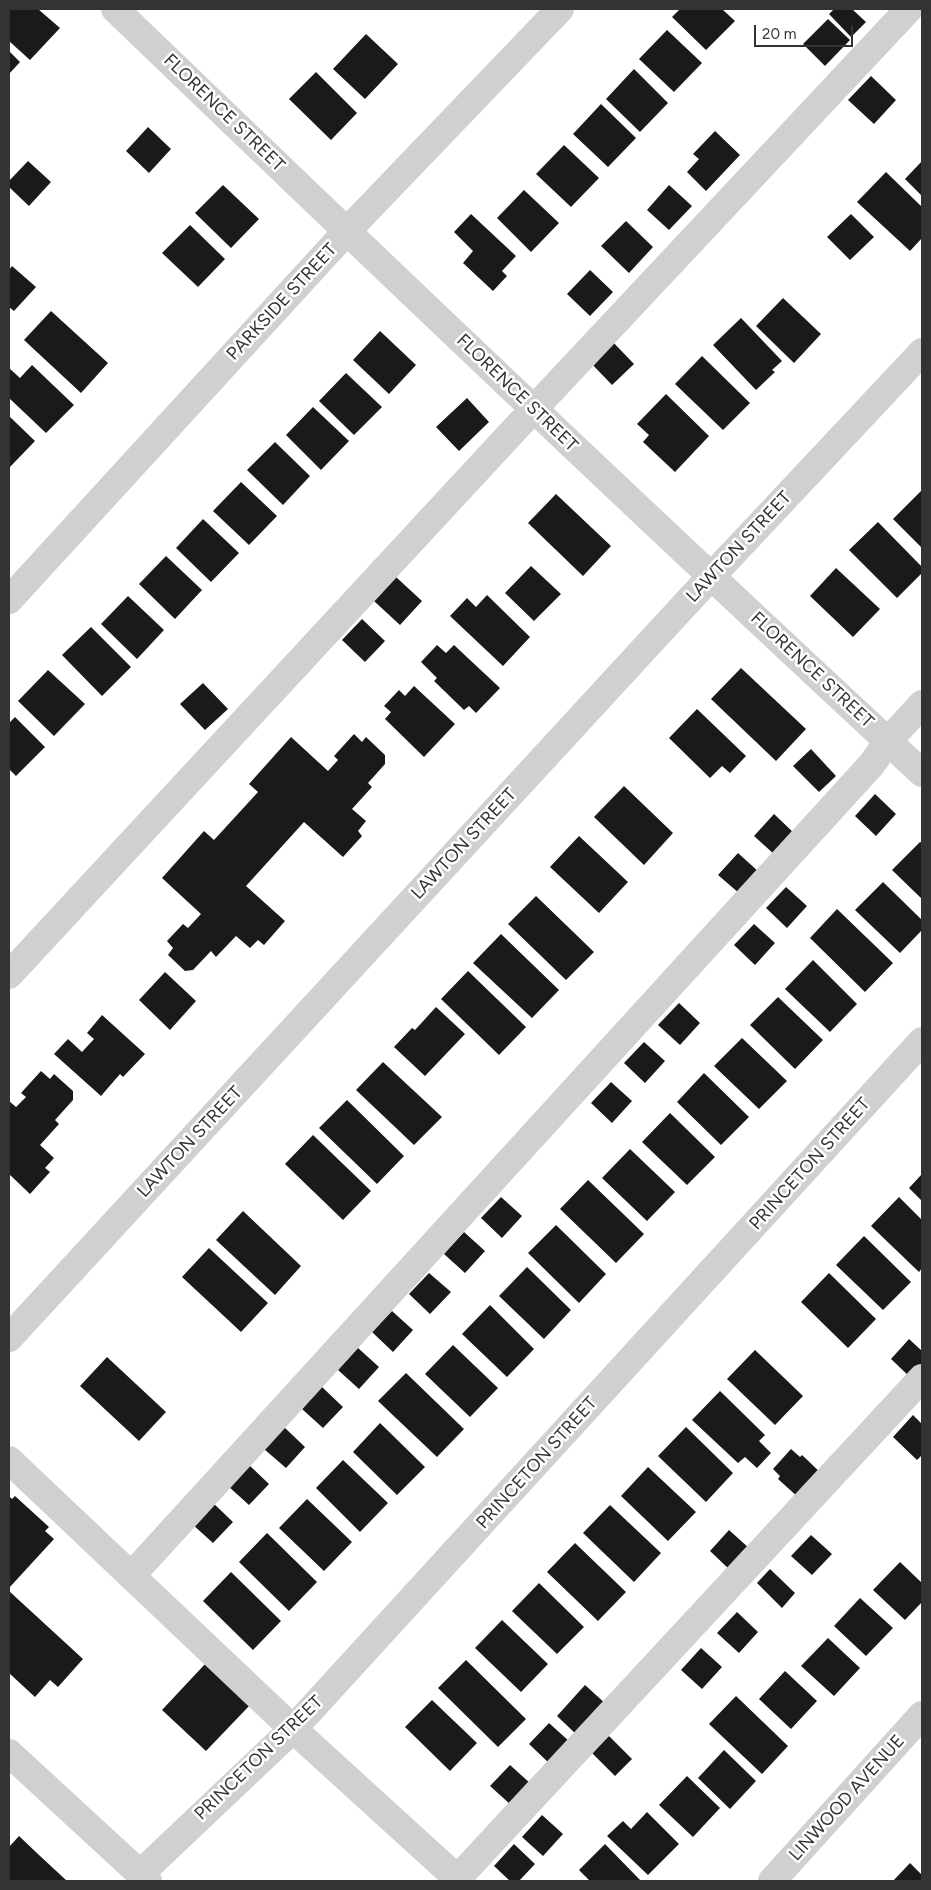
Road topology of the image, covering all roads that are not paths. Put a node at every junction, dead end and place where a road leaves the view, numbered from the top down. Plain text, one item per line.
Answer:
1 (115, 9) edge
2 (560, 9) edge
3 (909, 9) edge
4 (347, 231) junction
5 (922, 352) edge
6 (534, 409) junction
7 (711, 577) junction
8 (9, 600) edge
9 (922, 704) edge
10 (888, 741) junction
11 (922, 773) edge
12 (9, 974) edge
13 (922, 1041) edge
14 (9, 1338) edge
15 (922, 1378) edge
16 (9, 1460) edge
17 (131, 1576) junction
18 (922, 1716) edge
19 (293, 1729) junction
20 (9, 1753) edge
21 (144, 1878) edge
22 (458, 1880) edge
23 (772, 1881) edge

1 - 4 street, FLORENCE STREET
2 - 4 street, PARKSIDE STREET
3 - 6 street
4 - 6 street, FLORENCE STREET
4 - 8 street, PARKSIDE STREET
5 - 7 street, LAWTON STREET
6 - 7 street, FLORENCE STREET
6 - 12 street
7 - 10 street, FLORENCE STREET
7 - 14 street, LAWTON STREET
9 - 10 street
10 - 11 street, FLORENCE STREET
10 - 17 street
13 - 19 street, PRINCETON STREET
15 - 22 street
16 - 17 street
17 - 19 street
18 - 23 street, LINWOOD AVENUE
19 - 21 street, PRINCETON STREET
19 - 22 street
20 - 21 street

